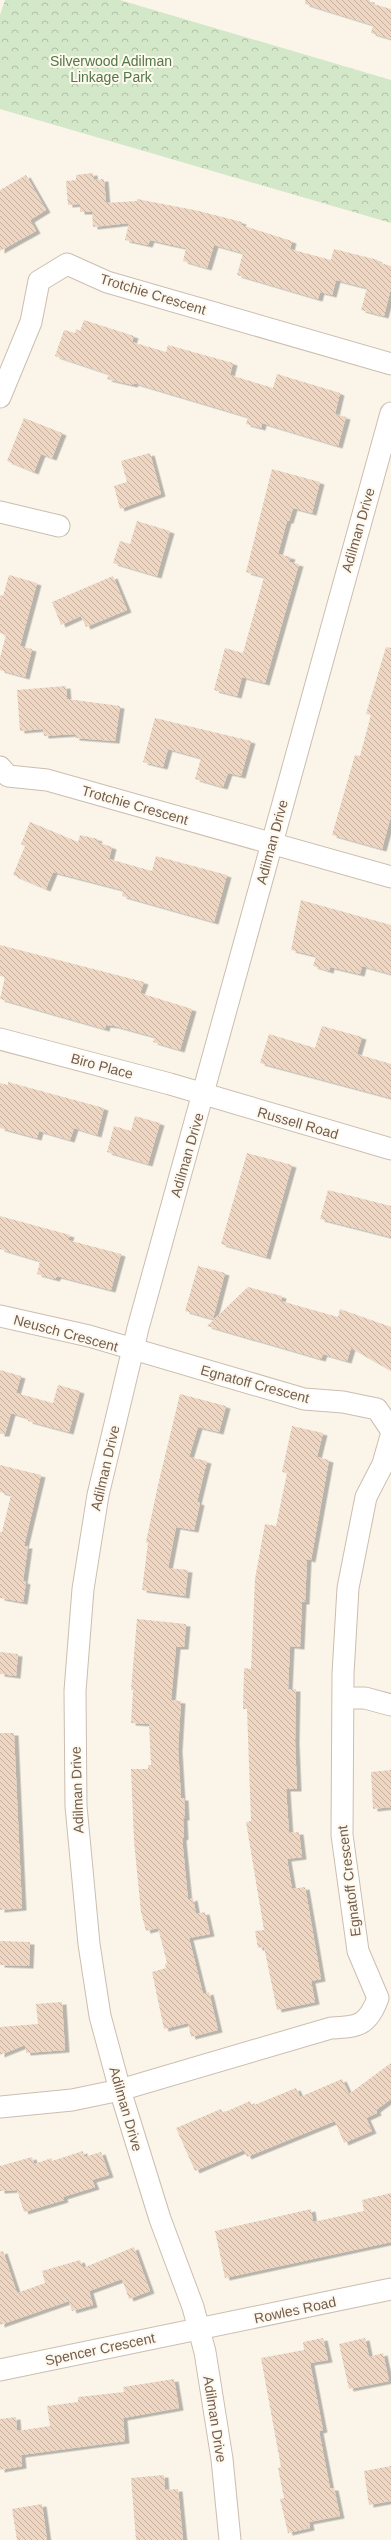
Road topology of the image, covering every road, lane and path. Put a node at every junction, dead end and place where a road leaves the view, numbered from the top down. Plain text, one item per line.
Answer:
1 (391, 364) edge
2 (0, 397) edge
3 (391, 413) edge
4 (0, 512) edge
5 (59, 526) dead end
6 (0, 767) edge
7 (272, 844) junction
8 (391, 877) edge
9 (0, 1039) edge
10 (205, 1094) junction
11 (391, 1149) edge
12 (0, 1316) edge
13 (133, 1351) junction
14 (391, 1430) edge
15 (391, 1436) edge
16 (343, 1698) junction
17 (391, 1705) edge
18 (120, 2090) junction
19 (0, 2107) edge
20 (391, 2289) edge
21 (199, 2328) junction
22 (0, 2370) edge
23 (230, 2540) edge

1 - 2 street, Trotchie Crescent
3 - 7 street, Adilman Drive
4 - 5 street
6 - 7 street, Trotchie Crescent
7 - 8 street, Trotchie Crescent
7 - 10 street, Adilman Drive
9 - 10 street, Biro Place
10 - 11 street, Russell Road
10 - 13 street, Adilman Drive
12 - 13 street, Neusch Crescent
13 - 14 street, Egnatoff Crescent
13 - 18 street, Adilman Drive
15 - 16 street, Egnatoff Crescent
16 - 17 street
16 - 18 street, Egnatoff Crescent
18 - 19 street
18 - 21 street, Adilman Drive
20 - 21 street, Rowles Road
21 - 22 street, Spencer Crescent
21 - 23 street, Adilman Drive

